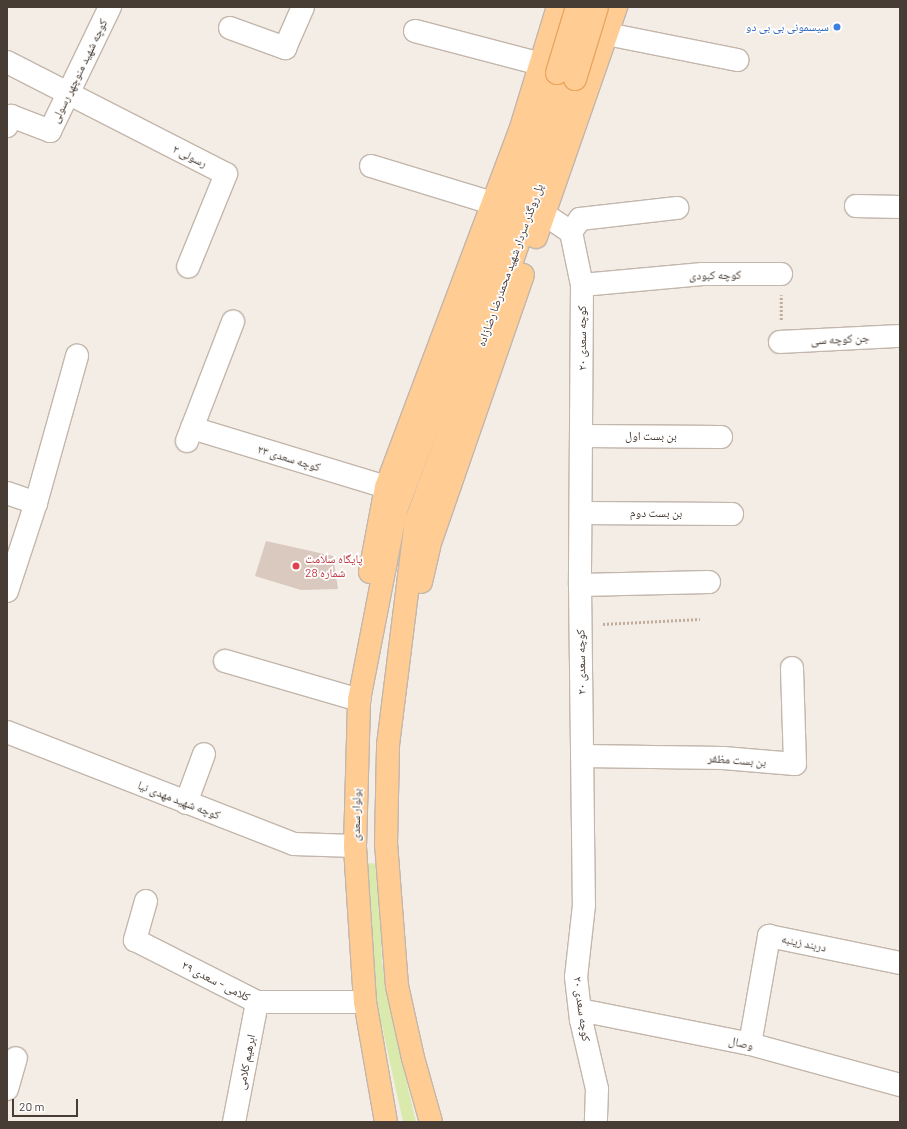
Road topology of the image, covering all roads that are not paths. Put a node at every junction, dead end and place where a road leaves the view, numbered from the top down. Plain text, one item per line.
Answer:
1 (110, 7) edge
2 (303, 7) edge
3 (558, 7) edge
4 (577, 7) edge
5 (596, 7) edge
6 (616, 7) edge
7 (230, 28) dead end
8 (415, 31) dead end
9 (549, 41) junction
10 (604, 42) junction
11 (737, 60) dead end
12 (7, 62) edge
13 (557, 72) junction
14 (66, 94) junction
15 (7, 126) edge
16 (371, 166) dead end
17 (492, 203) junction
18 (856, 206) dead end
19 (900, 207) edge
20 (677, 208) dead end
21 (544, 214) junction
22 (571, 232) junction
23 (188, 266) dead end
24 (781, 274) road end
25 (582, 285) junction
26 (233, 322) dead end
27 (900, 336) edge
28 (780, 342) road end
29 (77, 356) dead end
30 (582, 436) junction
31 (721, 437) dead end
32 (386, 487) junction
33 (7, 493) edge
34 (36, 503) junction
35 (396, 510) joint
36 (581, 512) junction
37 (732, 514) dead end
38 (709, 582) dead end
39 (580, 585) junction
40 (7, 591) edge
41 (368, 646) junction
42 (400, 650) junction
43 (225, 661) dead end
44 (792, 668) dead end
45 (359, 700) junction
46 (7, 732) edge
47 (204, 754) dead end
48 (582, 756) junction
49 (186, 803) junction
50 (386, 844) junction
51 (355, 846) junction
52 (146, 901) dead end
53 (900, 963) edge
54 (257, 1002) junction
55 (365, 1002) junction
56 (580, 1010) junction
57 (750, 1044) junction
58 (16, 1058) dead end
59 (900, 1084) edge
60 (7, 1089) edge
61 (234, 1122) edge
62 (386, 1122) edge
63 (431, 1122) edge
64 (596, 1122) edge

1 - 14 street, کوچه شهید منوچهر رسولی
2 - 7 street
3 - 9 main road
4 - 13 main road, پل روگذر سردار شهید محمدرضا رضازاده, bridge
5 - 13 main road, پل روگذر سردار شهید محمدرضا رضازاده, bridge
6 - 10 main road
8 - 13 street
9 - 10 main road
9 - 13 main road
10 - 11 street
10 - 21 main road
12 - 14 street
13 - 17 main road
13 - 35 main road, پل روگذر سردار شهید محمدرضا رضازاده
13 - 42 main road, پل روگذر سردار شهید محمدرضا رضازاده
14 - 15 street, کوچه شهید منوچهر رسولی
14 - 23 street, رسولی ۲
16 - 17 street
17 - 32 main road
18 - 19 street
20 - 22 street
21 - 22 street
21 - 42 main road
22 - 25 street, کوچه سعدی ۲۰
24 - 25 street, کوچه کبودی
25 - 30 street, کوچه سعدی ۲۰
26 - 32 street, کوچه سعدی ۲۳
27 - 28 street, جن کوچه سی
29 - 34 street
30 - 31 street, بن بست اول
30 - 36 street, کوچه سعدی ۲۰
32 - 41 main road
33 - 34 street
34 - 40 street
35 - 41 main road, بولوار سعدی
36 - 37 street, بن بست دوم
36 - 39 street, کوچه سعدی ۲۰
38 - 39 street
39 - 48 street, کوچه سعدی ۲۰
41 - 45 main road, بولوار سعدی
42 - 50 main road
43 - 45 street
44 - 48 street, بن بست مظفر
45 - 51 main road, بولوار سعدی
46 - 49 street, کوچه شهید مهدی نیا
47 - 49 street
48 - 56 street, کوچه سعدی ۲۰
49 - 51 street, کوچه شهید مهدی نیا
50 - 51 main road
50 - 63 main road
51 - 55 main road, بولوار سعدی
52 - 54 street, کلامی - سعدی ۲۹
53 - 57 street, دربند زینبه
54 - 55 street, کلامی - سعدی ۲۹
54 - 61 street, ابرهیم کلامی
55 - 62 main road, بولوار سعدی
56 - 57 street, وصال
56 - 64 street, کوچه سعدی ۲۰
57 - 59 street, وصال
58 - 60 street

